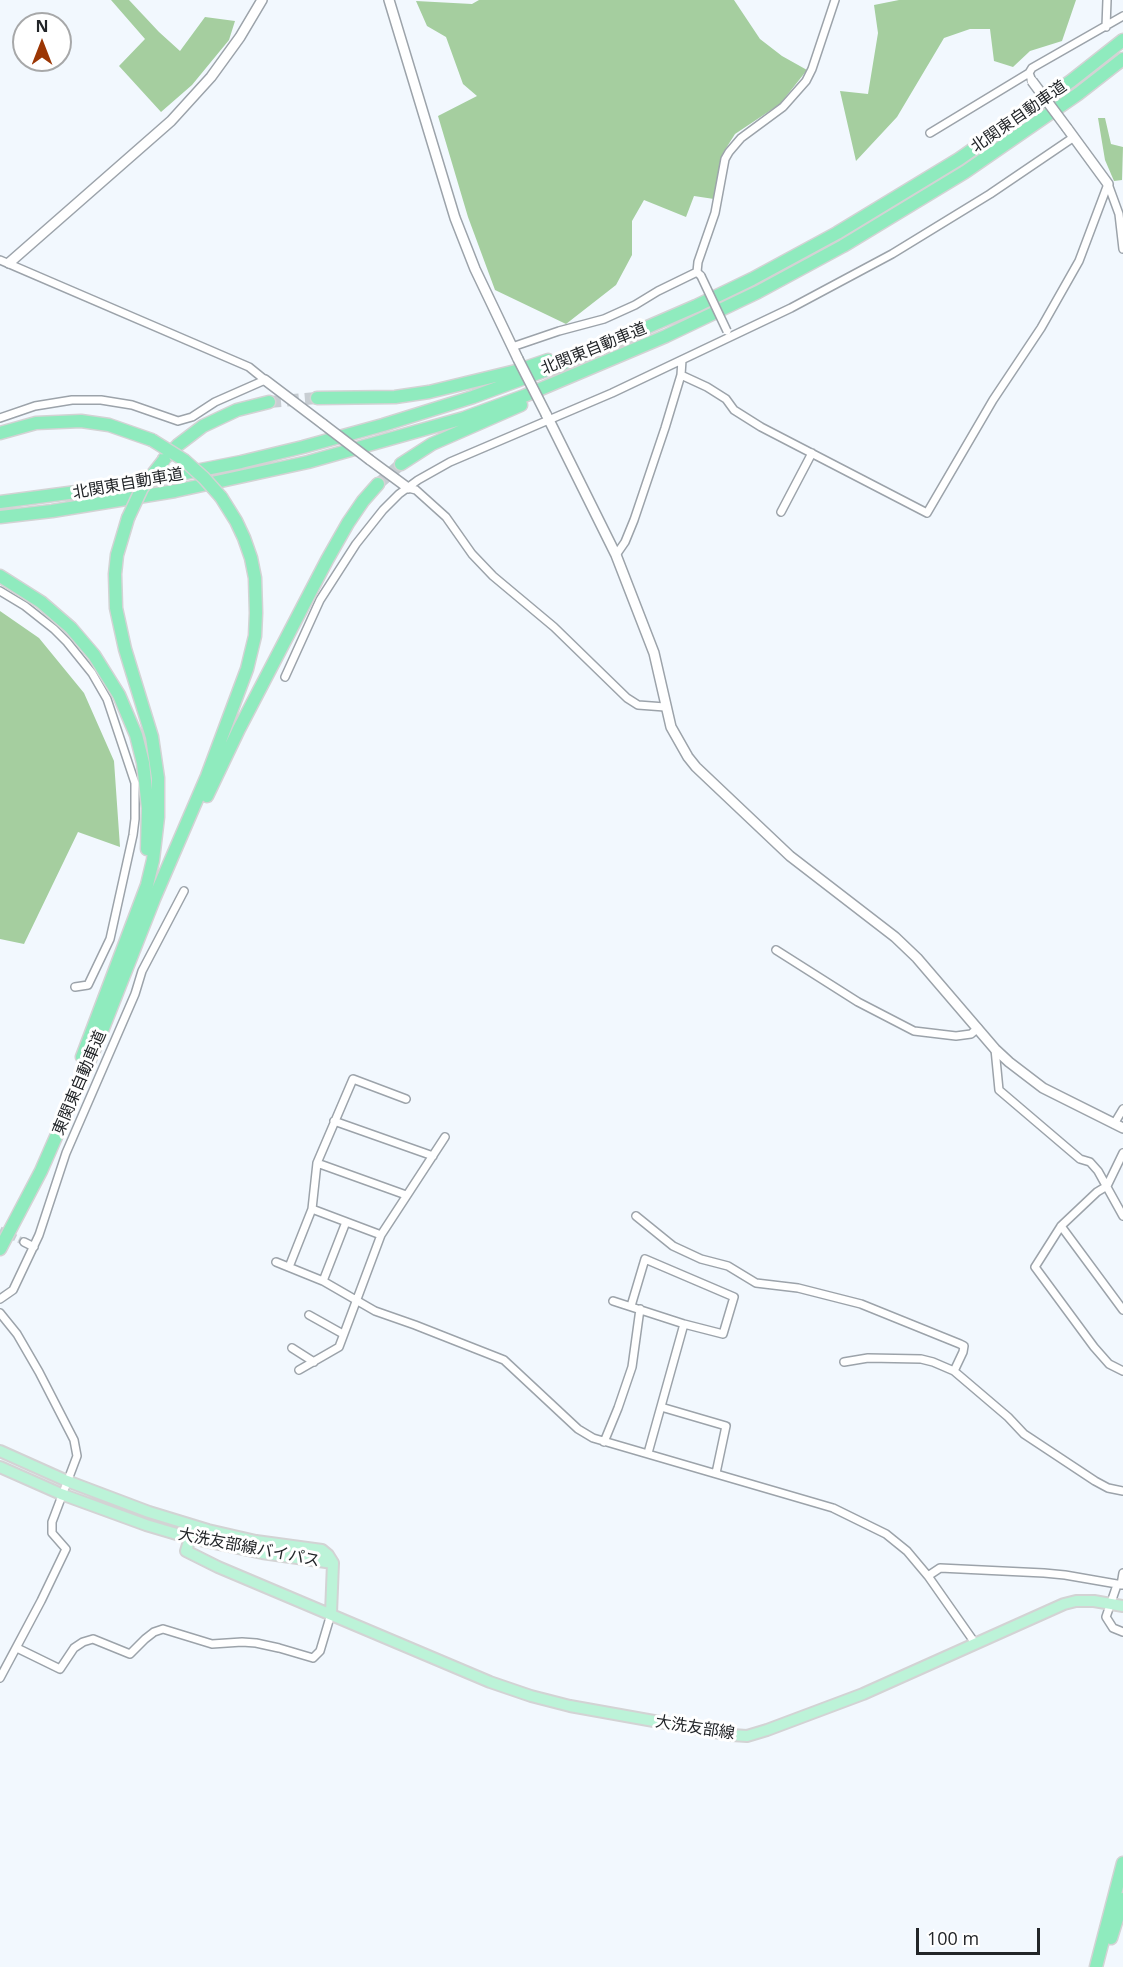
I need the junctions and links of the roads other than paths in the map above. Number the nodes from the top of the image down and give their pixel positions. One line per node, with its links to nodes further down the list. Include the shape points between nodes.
1 (262, 0): 14 (street, via 216,70 171,121)
2 (389, 0): 20 (street, via 455,218)
3 (835, 0): 16 (street, via 806,81 783,107 741,138 725,159 715,213 698,262)
4 (1107, 0): 6 (street)
5 (1123, 16): 6 (street)
6 (1106, 27): 9 (street, via 1032,68)
7 (1123, 40): 17 (highway, 北関東自動車道, via 1071,81 904,193 837,233)
8 (1123, 59): 19 (highway, 北関東自動車道, via 1019,136 901,212 758,292)
9 (1031, 77): 10 (street); 11 (street, bridge)
10 (930, 133)
11 (1074, 137): 12 (street); 18 (street, via 892,254 791,308)
12 (1108, 184): 13 (street, via 1119,214); 29 (street, via 1079,261 927,513)
13 (1123, 249)
14 (4, 262): 15 (street); 23 (street, via 249,368)
15 (0, 270)
16 (699, 274): 18 (street, bridge); 20 (street, via 604,319)
17 (696, 306): 24 (highway, via 477,382 395,397); 33 (highway, 北関東自動車道, via 474,397 383,425 207,470)
18 (728, 334): 21 (street)
19 (666, 336): 30 (highway, via 567,385 432,444); 35 (highway, 北関東自動車道, via 524,396 389,441 187,489)
20 (512, 347): 26 (street, bridge)
21 (682, 360): 22 (street); 26 (street)
22 (681, 375): 29 (street, via 726,399 734,410 760,427); 36 (street, via 634,520)
23 (265, 380): 27 (street, via 178,421 132,405 101,400 35,405); 32 (street, bridge)
24 (317, 398)
25 (269, 402): 43 (highway, bridge, via 237,410 203,426 178,445 142,488 117,555 116,608 152,737 158,799 152,867)
26 (548, 417): 32 (street, via 432,471); 36 (street)
27 (0, 418)
28 (0, 433): 43 (highway, bridge, via 36,423 81,421 109,425 152,440 184,460 221,497 251,558 256,595 247,669 154,899)
29 (812, 453): 34 (street)
30 (401, 464)
31 (378, 484): 43 (highway, via 348,523 292,626)
32 (408, 488): 39 (street, via 371,523 336,574); 40 (street, via 416,490 446,517 493,576 554,627 627,698 638,705)
33 (0, 502)
34 (781, 512)
35 (0, 516)
36 (616, 555): 40 (street, via 654,653)
37 (0, 576): 43 (highway, via 41,602 84,642 112,683 136,735 147,784 148,842)
38 (0, 591): 44 (street, via 47,623 92,673 107,699 135,783 133,836 110,939 88,985)
39 (285, 677)
40 (665, 707): 45 (street, via 675,737 696,767 796,861 895,937)
41 (184, 891): 64 (street, via 142,971 66,1153)
42 (776, 950): 45 (street, via 858,1002 914,1031 956,1036 971,1034)
43 (127, 953): 65 (highway, 東関東自動車道)
44 (75, 987)
45 (978, 1028): 46 (street)
46 (995, 1048): 50 (street, via 1043,1088); 55 (street, via 999,1090 1080,1159 1090,1162)
47 (406, 1099): 49 (street, via 352,1079)
48 (1123, 1109): 50 (street)
49 (334, 1121): 53 (street); 54 (street)
50 (1119, 1126)
51 (445, 1137): 53 (street)
52 (1123, 1153): 55 (street)
53 (433, 1156): 56 (street)
54 (317, 1163): 56 (street); 57 (street)
55 (1107, 1186): 59 (street); 61 (street)
56 (406, 1195): 62 (street)
57 (312, 1209): 60 (street); 67 (street)
58 (636, 1216): 83 (street, via 673,1246 728,1266 756,1283 798,1288 861,1304 960,1344 964,1346 963,1352)
59 (1123, 1216)
60 (346, 1222): 62 (street); 68 (street)
61 (1061, 1226): 74 (street); 84 (street, via 1035,1267 1094,1347 1109,1364)
62 (381, 1235): 70 (street)
63 (24, 1242): 64 (street)
64 (34, 1247): 69 (street, via 13,1290)
65 (0, 1250)
66 (276, 1262): 67 (street)
67 (289, 1267): 68 (street)
68 (323, 1281): 70 (street)
69 (0, 1299)
70 (356, 1299): 78 (street); 86 (street, via 375,1311 504,1360 578,1429)
71 (613, 1301): 72 (street)
72 (631, 1306): 73 (street); 77 (street, via 645,1259 734,1297 723,1334)
73 (640, 1309): 77 (street); 86 (street, via 632,1366)
74 (1123, 1310)
75 (0, 1313): 91 (street, via 17,1334 74,1440 77,1456)
76 (309, 1315): 78 (street)
77 (684, 1324): 85 (street)
78 (343, 1334): 80 (street, via 339,1347)
79 (292, 1348): 80 (street)
80 (314, 1362): 82 (street)
81 (844, 1362): 83 (street, via 868,1358 921,1359)
82 (299, 1370)
83 (954, 1371): 92 (street, via 1024,1434 1095,1481)
84 (1123, 1371)
85 (661, 1407): 88 (street); 90 (street, via 726,1426)
86 (603, 1442): 88 (street)
87 (0, 1451): 91 (main road, 大洗友部線バイパス)
88 (648, 1453): 90 (street)
89 (0, 1467): 93 (main road, 大洗友部線バイパス)
90 (716, 1473): 97 (street, via 833,1508 861,1521 896,1541)
91 (67, 1481): 93 (street); 95 (main road, 大洗友部線バイパス, via 208,1530 322,1550)
92 (1123, 1491)
93 (61, 1494): 94 (main road, 大洗友部線バイパス); 104 (street, via 51,1522 52,1533 66,1549)
94 (190, 1538): 95 (main road, 大洗友部線バイパス); 101 (main road, 大洗友部線, via 186,1551)
95 (333, 1563): 101 (main road)
96 (1123, 1573): 98 (street)
97 (928, 1576): 98 (street, via 940,1568 1065,1575); 103 (street)
98 (1120, 1585): 99 (street)
99 (1110, 1603): 100 (main road, 大洗友部線); 102 (street, via 1107,1621); 103 (main road, 大洗友部線, via 1064,1604)
100 (1123, 1606)
101 (331, 1613): 103 (main road, 大洗友部線, via 531,1696 732,1736 755,1734 803,1717); 104 (street, via 320,1651 313,1659 256,1643 212,1644 163,1629 154,1632 130,1654 93,1639 82,1642 60,1669)
102 (1123, 1632)
103 (975, 1643)
104 (16, 1648): 105 (street)
105 (0, 1678)
106 (1123, 1863): 108 (highway)
107 (1123, 1899): 109 (highway)
108 (1096, 1967)
109 (1102, 1967)

